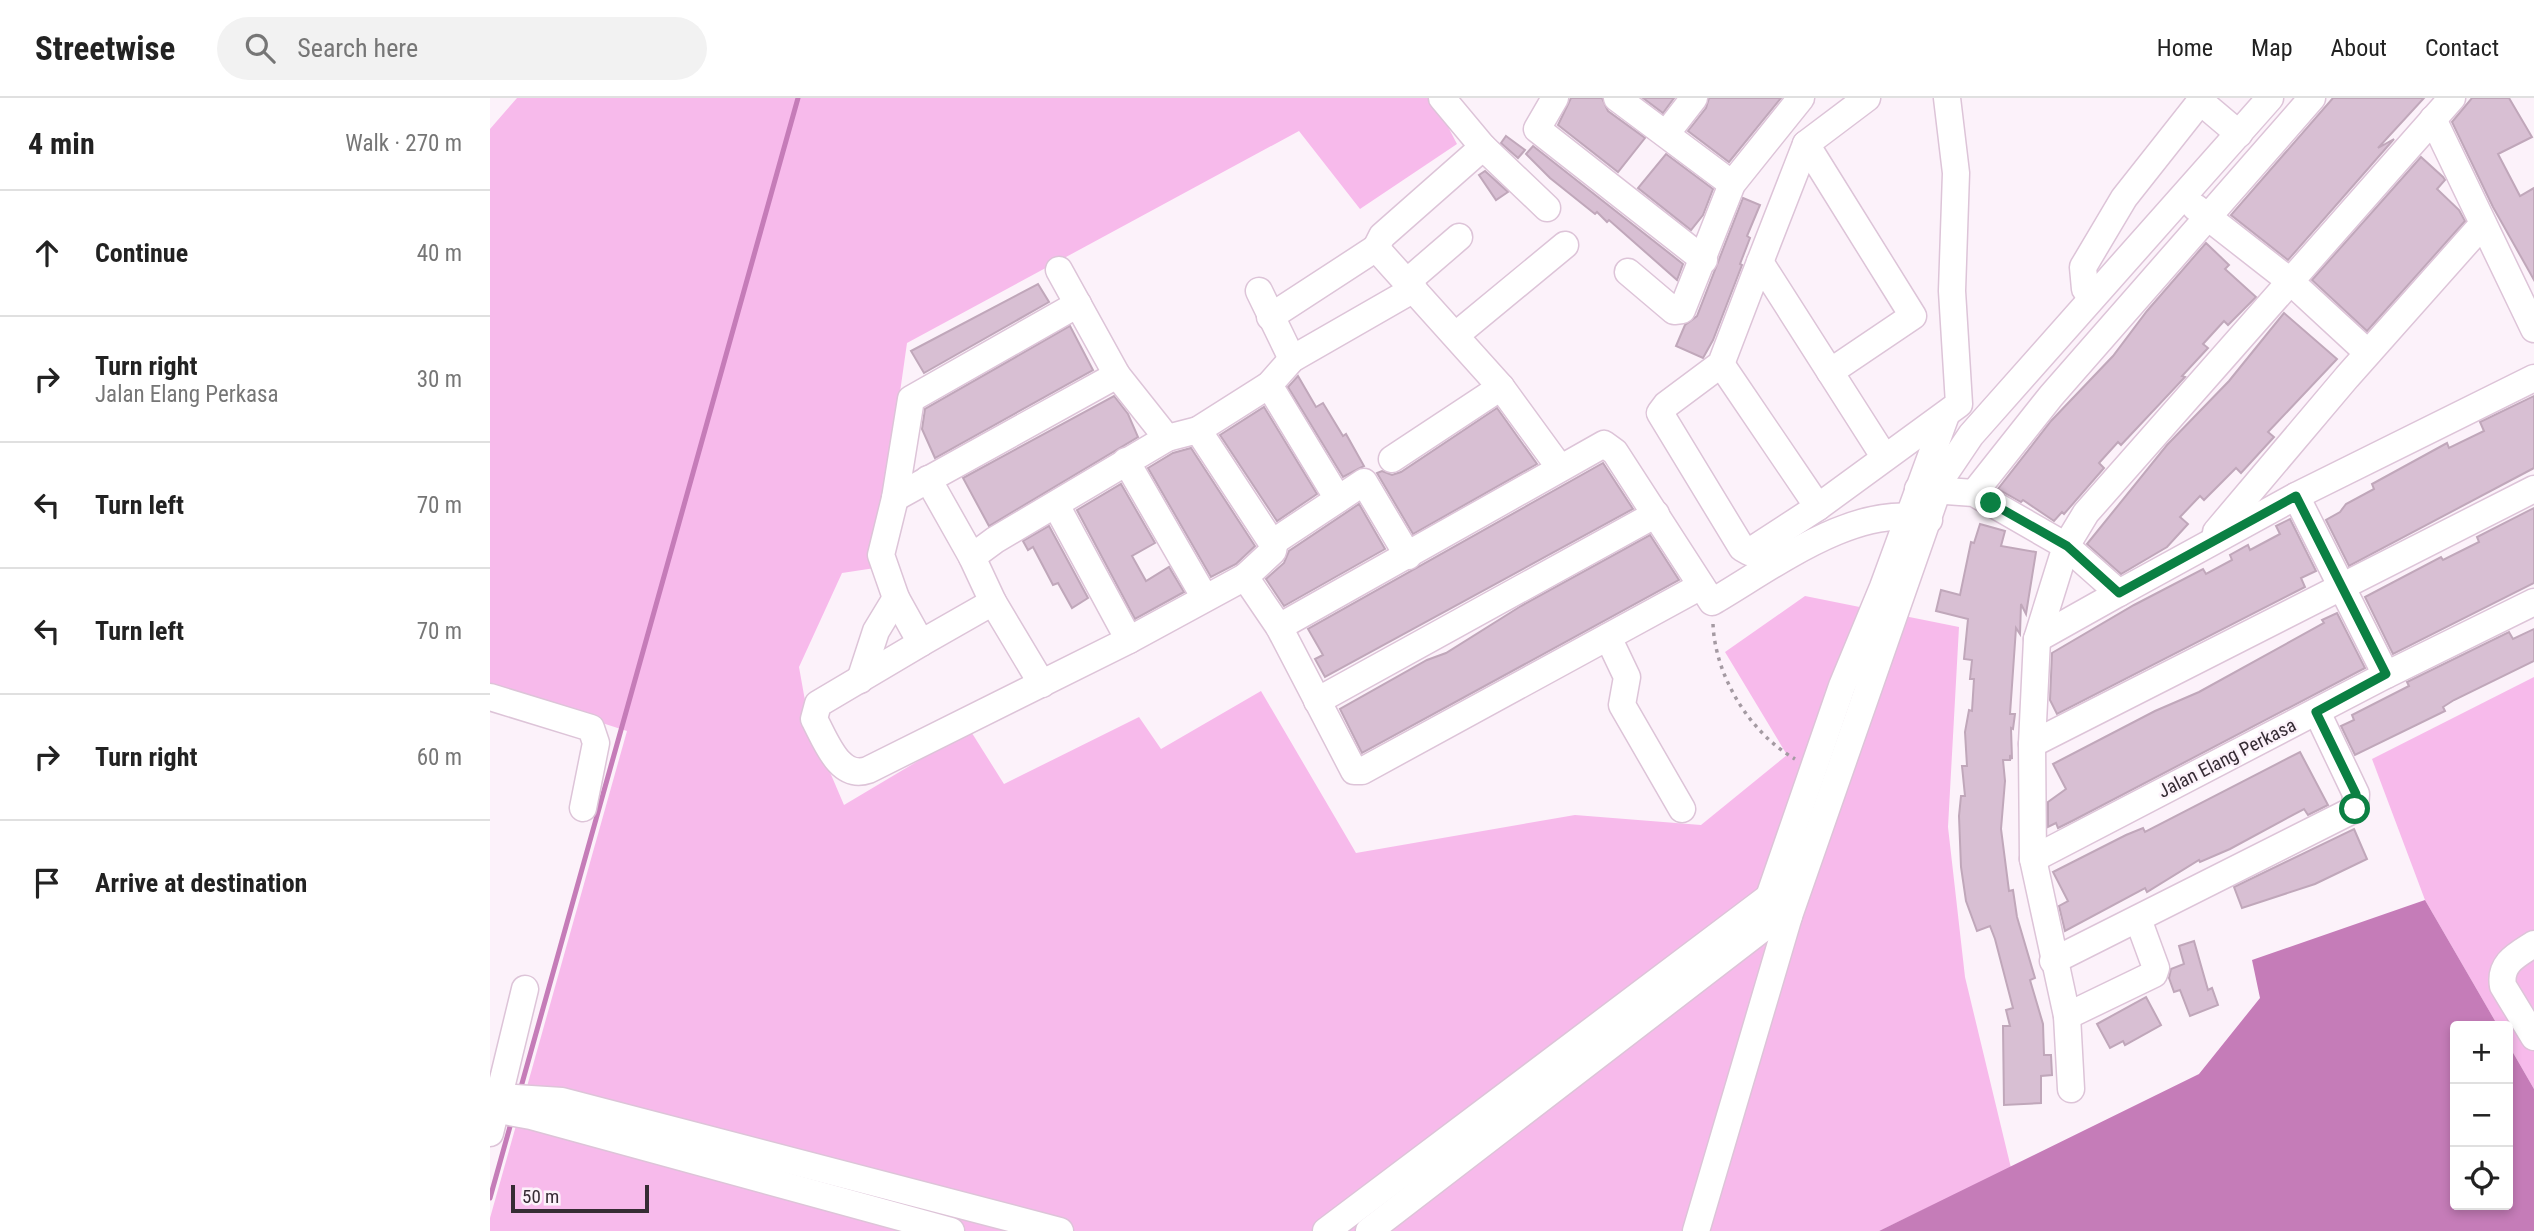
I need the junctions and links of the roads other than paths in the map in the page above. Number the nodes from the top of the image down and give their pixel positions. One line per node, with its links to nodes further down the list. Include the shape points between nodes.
1 (1442, 98): 16 (street)
2 (1555, 98): 25 (street, via 1537,130)
3 (1617, 98): 13 (street)
4 (1694, 98): 13 (street)
5 (1801, 98): 17 (street)
6 (1867, 98): 15 (street)
7 (1947, 98): 32 (street, via 1956,173)
8 (2270, 98): 14 (street)
9 (2312, 98): 20 (street)
10 (2452, 98): 12 (street)
11 (2202, 100): 14 (street); 33 (street, via 2124,198 2083,267 2085,289)
12 (2433, 119): 21 (street); 29 (street)
13 (1665, 134): 17 (street)
14 (2239, 134): 18 (street)
15 (1806, 144): 26 (street); 35 (street)
16 (1483, 147): 19 (street); 24 (street, via 1382,236)
17 (1731, 184): 25 (street)
18 (2183, 197): 20 (street); 33 (street)
19 (1547, 208)
20 (2207, 217): 29 (street); 48 (street)
21 (2483, 224): 37 (street); 39 (street)
22 (1459, 237): 30 (street)
23 (1565, 245): 38 (street)
24 (1376, 248): 30 (street); 36 (street)
25 (1704, 260): 28 (street, via 1685,306 1677,312)
26 (1760, 262): 41 (street); 42 (street)
27 (1059, 270): 34 (street)
28 (1628, 272)
29 (2291, 282): 39 (street); 70 (street, via 2086,513)
30 (1411, 285): 38 (street); 40 (street)
31 (1259, 291): 36 (street)
32 (1952, 291): 35 (street); 49 (street)
33 (2092, 297): 43 (street)
34 (1078, 304): 44 (street); 62 (street, via 914,394)
35 (1913, 316): 42 (street)
36 (1270, 317): 40 (street)
37 (2534, 329)
38 (1456, 335): 47 (street)
39 (2368, 353): 69 (street)
40 (1292, 359): 46 (street)
41 (1721, 364): 65 (street); 65 (street, via 1660,413 1742,548 1754,550)
42 (1830, 372): 53 (street)
43 (2026, 373): 48 (street); 50 (street)
44 (1116, 375): 52 (street); 57 (street)
45 (2534, 378): 61 (street)
46 (1269, 385): 51 (street); 63 (street)
47 (1501, 387): 54 (street); 56 (street)
48 (2051, 396): 60 (street)
49 (1952, 410): 50 (street); 53 (street); 58 (street)
50 (1993, 410): 58 (street)
51 (1198, 430): 52 (street); 68 (street)
52 (1167, 438): 55 (street)
53 (1885, 457): 65 (street)
54 (1392, 459)
55 (1126, 461): 64 (street); 78 (street)
56 (1560, 468): 66 (street, via 1608,444); 71 (street)
57 (928, 480): 62 (street); 72 (street)
58 (1928, 489): 60 (street); 67 (street)
59 (2534, 489): 74 (street)
60 (1974, 493): 70 (street)
61 (2296, 496): 69 (street); 74 (street)
62 (895, 498): 77 (street, via 881,555)
63 (1338, 499): 68 (street); 71 (street, via 1364,482)
64 (1056, 505): 72 (street); 84 (street)
65 (1818, 507)
66 (1656, 514): 76 (street); 90 (street)
67 (1919, 517): 76 (street, via 1875,520 1835,532); 96 (street, via 1812,769); 96 (street, via 1801,879)
68 (1272, 543): 73 (street, via 1273,551)
69 (2206, 544): 75 (street)
70 (2067, 546): 75 (street); 83 (street)
71 (1408, 556): 81 (street)
72 (972, 557): 79 (street)
73 (1245, 577): 78 (street); 81 (street)
74 (2342, 589): 86 (street); 92 (street)
75 (2119, 593): 83 (street)
76 (1707, 594): 82 (street)
77 (897, 598): 85 (street); 87 (street, via 876,631)
78 (1205, 598): 84 (street)
79 (993, 602): 85 (street); 88 (street)
80 (2534, 602): 86 (street, Jalan Elang Perkasa)
81 (1279, 627): 90 (street)
82 (1608, 637): 90 (street, via 1362,771 1354,771 1347,762); 94 (street, via 1627,677 1622,705)
83 (2037, 639): 92 (street)
84 (1129, 640): 88 (street)
85 (921, 643): 87 (street)
86 (2386, 674): 91 (street, Jalan Elang Perkasa)
87 (860, 680): 88 (street, via 818,704 814,719 834,756 857,774)
88 (1042, 684)
89 (490, 696): 93 (street, via 592,728 596,743)
90 (1317, 701)
91 (2316, 712): 95 (street, Jalan Elang Perkasa); 97 (street, via 2356,794 2355,809)
92 (2032, 744): 95 (street)
93 (583, 808)
94 (1682, 809)
95 (2033, 859): 99 (street)
96 (1776, 912): 103 (street); 110 (street, via 1777,951)
97 (2138, 919): 99 (street); 101 (street, via 2156,968 2154,974)
98 (2534, 944): 102 (street, via 2512,958 2501,976)
99 (2053, 961): 101 (street)
100 (525, 989): 105 (street)
101 (2067, 1016): 104 (street)
102 (2534, 1037)
103 (1549, 1079): 108 (street); 109 (street)
104 (2071, 1089)
105 (495, 1099): 106 (street, via 531,1116); 107 (street, via 562,1101)
106 (951, 1231)
107 (1060, 1231)
108 (1326, 1231)
109 (1369, 1231)
110 (1696, 1231)

